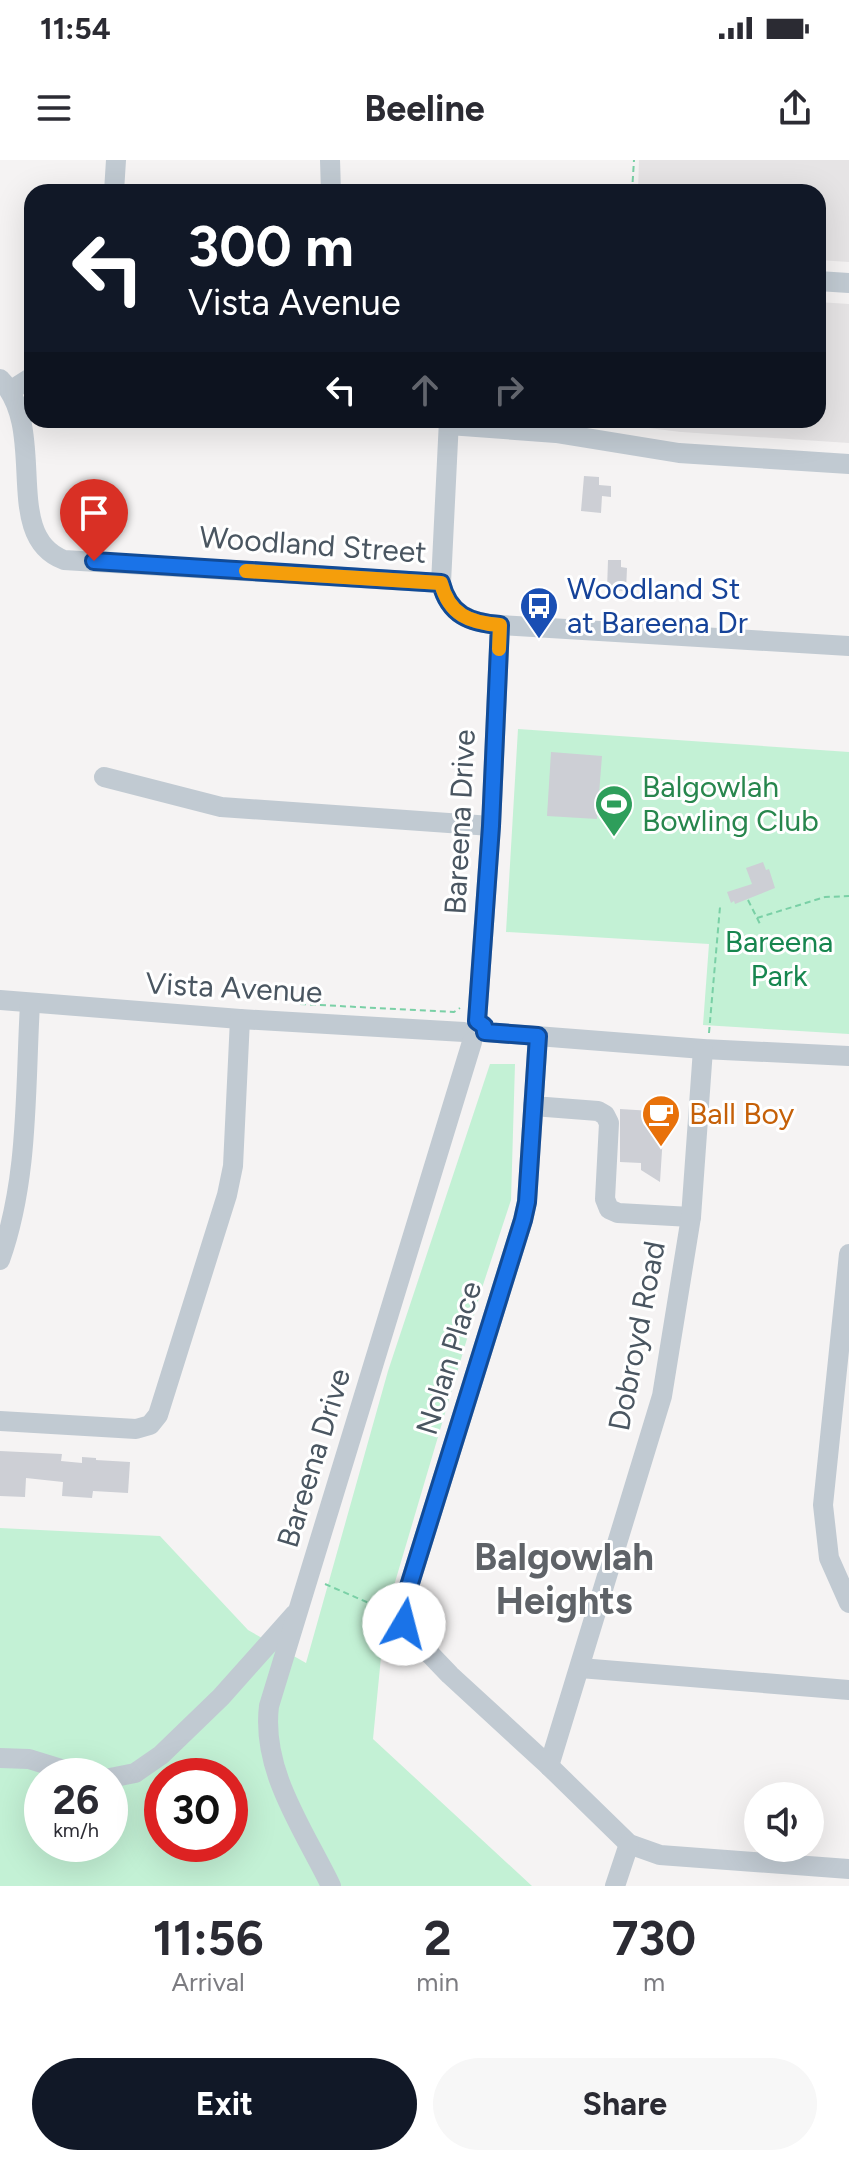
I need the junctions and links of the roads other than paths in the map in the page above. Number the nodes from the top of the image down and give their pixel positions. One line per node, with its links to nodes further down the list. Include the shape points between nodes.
1 (116, 160): 3 (street)
2 (332, 163): 4 (street)
3 (114, 184)
4 (331, 184)
5 (826, 282): 6 (street)
6 (849, 283)
7 (5, 385): 11 (street, Woodland Street, via 19,416 12,491 20,523 42,551 64,560)
8 (449, 428): 11 (street)
9 (507, 428): 10 (street, via 679,453)
10 (849, 464)
11 (441, 583): 12 (street, Woodland Street, via 448,602 464,618)
12 (500, 625): 13 (street, Woodland Street); 15 (street, Bareena Drive)
13 (849, 646)
14 (104, 777): 15 (street, via 221,807)
15 (491, 826): 19 (street, Bareena Drive)
16 (0, 1000): 17 (street, Vista Avenue)
17 (30, 1004): 18 (street, Vista Avenue); 26 (street, via 19,1192)
18 (240, 1019): 19 (street, Vista Avenue); 27 (street, via 227,1195 158,1415 150,1425 136,1429)
19 (475, 1032): 20 (street, Vista Avenue); 29 (street, Bareena Drive)
20 (538, 1036): 21 (street, Vista Avenue); 23 (street, Nolan Place)
21 (703, 1049): 22 (street, Vista Avenue); 24 (street, Dobroyd Road)
22 (849, 1056)
23 (533, 1106): 24 (street, via 605,1115 609,1209); 36 (street, Nolan Place, via 523,1220 403,1618 408,1633)
24 (691, 1217): 32 (street, Dobroyd Road, via 662,1396)
25 (849, 1254): 28 (street, via 823,1505 829,1558)
26 (0, 1260)
27 (0, 1421)
28 (849, 1603)
29 (297, 1611): 30 (street); 31 (street, Bareena Drive)
30 (259, 1657): 31 (street, via 274,1652); 37 (street, via 155,1760)
31 (281, 1666): 40 (street, Bareena Drive, via 267,1722 270,1755)
32 (580, 1668): 33 (street); 36 (street, Dobroyd Road)
33 (849, 1690)
34 (0, 1758): 35 (street)
35 (24, 1759)
36 (549, 1766): 38 (street)
37 (128, 1774)
38 (629, 1844): 39 (street, via 660,1855); 41 (street)
39 (849, 1869)
40 (331, 1886)
41 (615, 1886)

